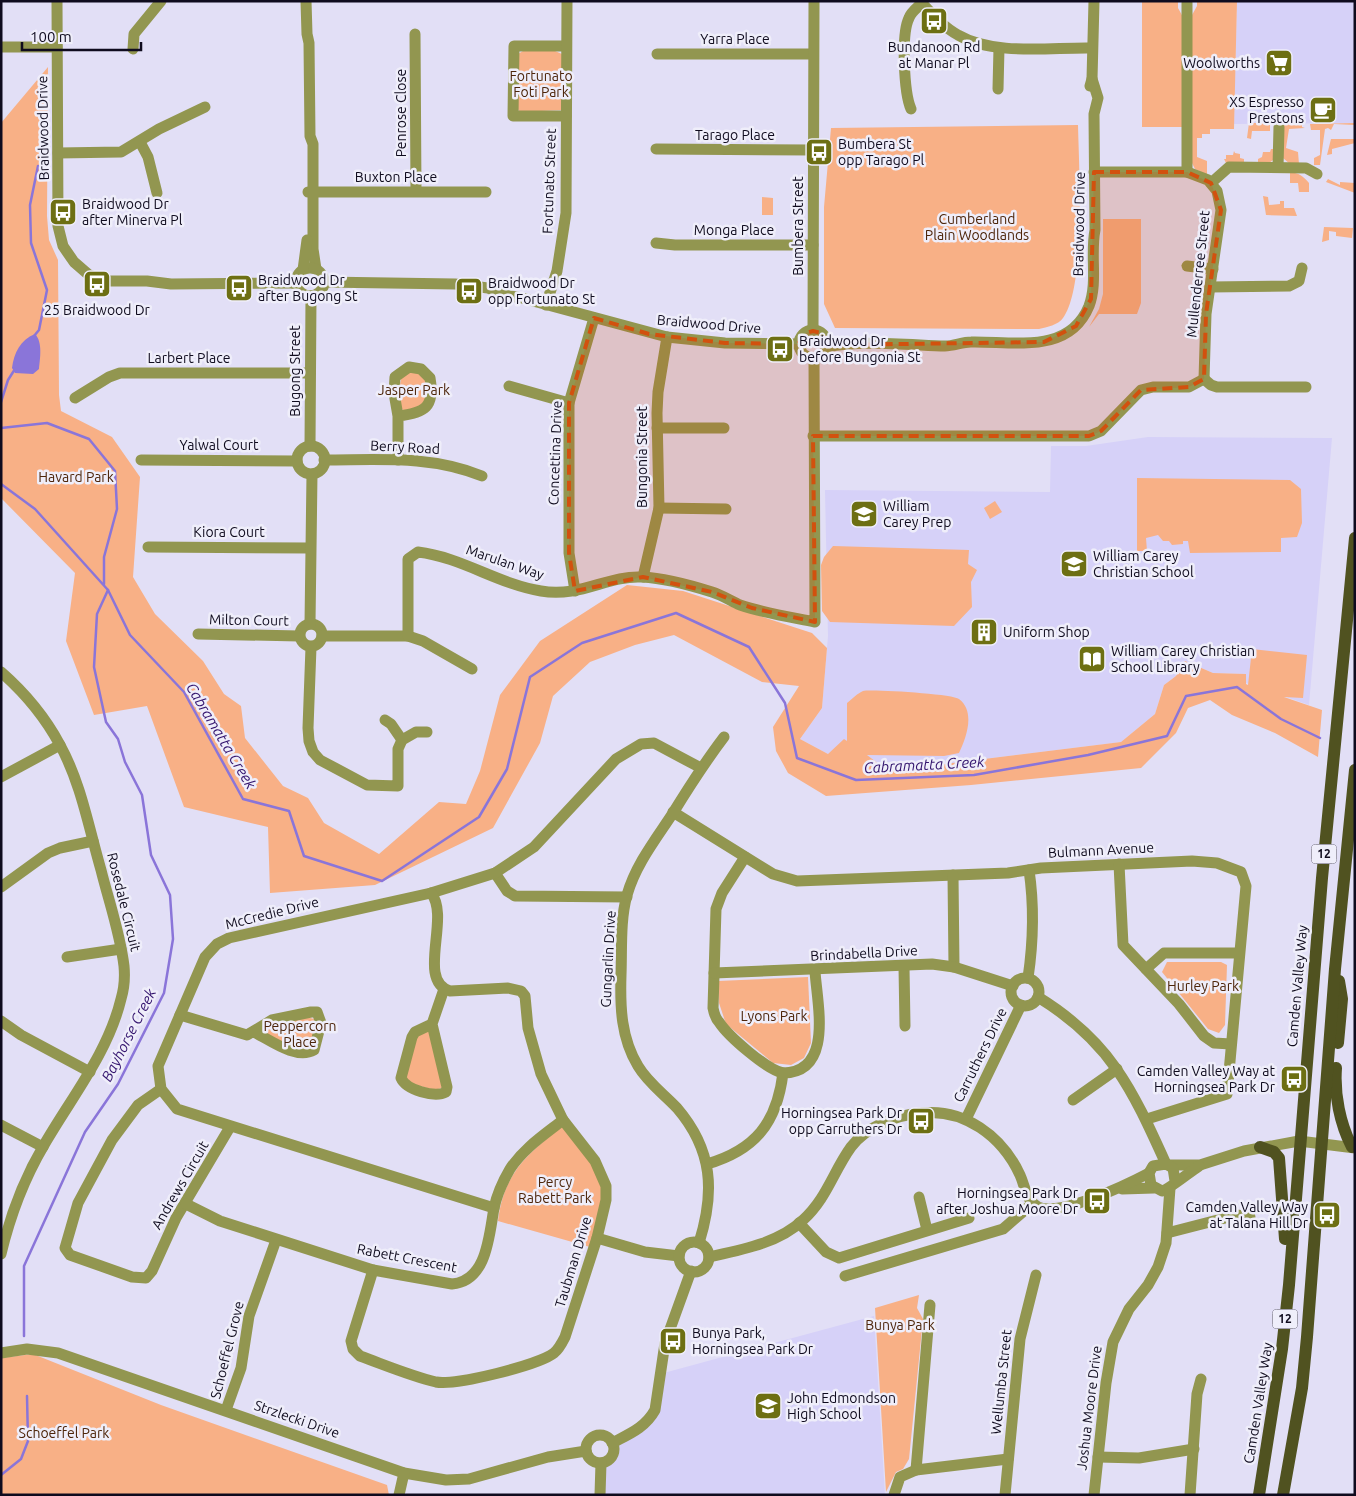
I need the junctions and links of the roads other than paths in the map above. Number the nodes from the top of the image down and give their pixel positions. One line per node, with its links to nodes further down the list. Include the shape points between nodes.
1 (57, 1): 14 (street, Braidwood Drive)
2 (161, 1): 17 (street, via 134,34)
3 (306, 1): 11 (street)
4 (314, 1): 11 (street, via 313,35)
5 (567, 1): 12 (street, Fortunato Street)
6 (814, 1): 19 (street, Bumbera Street)
7 (1094, 1): 16 (street, Braidwood Drive)
8 (921, 2): 15 (street, via 958,36); 22 (street, via 909,17 905,33 905,88)
9 (1187, 3): 31 (street)
10 (415, 34): 34 (street, Penrose Close)
11 (309, 43): 35 (street, via 310,136 313,144)
12 (566, 46): 23 (street, Fortunato Street); 23 (street, Fortunato Street, via 514,46 513,116)
13 (1, 47): 14 (street)
14 (57, 47): 28 (street, Braidwood Drive)
15 (999, 48): 16 (street); 20 (street)
16 (1092, 48): 30 (street, Braidwood Drive, via 1092,79 1098,98 1095,104)
17 (132, 49)
18 (657, 54): 19 (street, Yarra Place)
19 (813, 54): 27 (street, Bumbera Street)
20 (998, 89)
21 (205, 107): 25 (street, via 166,125)
22 (911, 109)
23 (566, 116): 49 (street, Fortunato Street, via 564,229 557,271)
24 (1279, 127): 29 (street)
25 (140, 142): 28 (street, via 121,152); 37 (street, via 148,157)
26 (656, 149): 27 (street, Tarago Place)
27 (813, 150): 39 (street, Bumbera Street)
28 (58, 152): 46 (street, Braidwood Drive, via 59,233 70,258 90,275 107,281 166,284)
29 (1278, 167): 32 (street, via 1306,168); 33 (street, via 1229,167)
30 (1094, 172): 31 (street); 54 (street, Braidwood Drive, via 1091,299 1084,316 1066,334 1039,343 970,342 948,346 845,344)
31 (1187, 172): 33 (street)
32 (1317, 174)
33 (1211, 183): 43 (street, Mullenderree Street, via 1219,197 1221,210)
34 (416, 191): 35 (street, Buxton Place); 36 (street, Buxton Place)
35 (310, 192): 42 (street); 44 (street)
36 (486, 192)
37 (158, 193)
38 (656, 242): 39 (street, Monga Place, via 682,245)
39 (813, 245): 51 (street, Bumbera Street)
40 (1187, 266): 43 (street)
41 (1302, 268): 47 (street, via 1299,281 1289,286)
42 (316, 269): 44 (street); 45 (street)
43 (1213, 269): 47 (street, Mullenderree Street)
44 (303, 270): 46 (street)
45 (324, 282): 48 (street, via 322,290); 49 (street, Braidwood Drive, via 455,284 488,288)
46 (296, 283): 48 (street, via 300,291)
47 (1210, 287): 57 (street, Mullenderree Street)
48 (311, 296): 56 (street, Bugong Street)
49 (546, 305): 50 (street, Braidwood Drive)
50 (594, 318): 52 (street, Braidwood Drive); 61 (street, Concettina Drive)
51 (813, 330): 53 (street, via 802,336); 54 (street, via 824,336)
52 (667, 338): 53 (street, Braidwood Drive); 63 (street, Bungonia Street, via 658,392)
53 (800, 344): 55 (street, via 805,355)
54 (827, 347): 55 (street, via 822,355)
55 (814, 358): 65 (street)
56 (310, 373): 60 (street, Larbert Place, via 120,374 109,377); 66 (street, Bugong Street)
57 (1204, 379): 59 (street, via 1217,387); 65 (street, via 1189,387 1145,389 1101,430 1089,436)
58 (509, 386): 61 (street)
59 (1306, 387)
60 (76, 398)
61 (569, 403): 80 (street, Concettina Drive, via 569,553)
62 (398, 416): 62 (street, via 395,377 409,367 421,368 430,378 430,402 424,410); 69 (street)
63 (657, 428): 64 (street); 73 (street, Bungonia Street)
64 (724, 428)
65 (813, 436): 79 (street, Marulan Way, via 815,622 752,608 712,592)
66 (310, 446): 68 (street, via 317,447); 70 (street, via 301,450)
67 (141, 460): 70 (street, Yalwal Court)
68 (324, 460): 69 (street, Berry Road); 71 (street, via 322,469)
69 (398, 460): 72 (street, Berry Road, via 446,464)
70 (297, 461): 71 (street, via 302,471)
71 (312, 474): 77 (street)
72 (482, 476)
73 (659, 508): 74 (street); 79 (street, Bungonia Street)
74 (726, 509)
75 (1355, 538): 78 (main road, Camden Valley Way / 12)
76 (148, 547): 77 (street, Kiora Court)
77 (309, 548): 81 (street)
78 (1353, 568): 138 (main road, Camden Valley Way / 12)
79 (643, 576): 80 (street, Marulan Way)
80 (575, 591): 85 (street, Marulan Way, via 541,592 448,558 414,553 408,559)
81 (310, 624): 83 (street, via 302,628); 84 (street, via 320,629)
82 (198, 634): 83 (street, Milton Court)
83 (299, 636): 86 (street, via 303,644)
84 (322, 636): 85 (street); 86 (street, via 320,643)
85 (408, 636): 87 (street)
86 (311, 647): 92 (street, via 309,741 320,760 367,786 398,786 398,750)
87 (472, 669)
88 (1, 672): 93 (street, Rosedale Circuit, via 32,703)
89 (385, 720): 92 (street)
90 (427, 732): 92 (street, via 416,732)
91 (724, 737): 94 (street, Gungarlin Drive)
92 (402, 740)
93 (60, 745): 96 (street); 98 (street, Rosedale Circuit, via 74,774)
94 (701, 768): 97 (street, Gungarlin Drive); 102 (street, McCredie Drive, via 654,743 641,744 616,759 534,847)
95 (1355, 770): 113 (main road, 12)
96 (1, 777)
97 (673, 812): 99 (street, Bulmann Avenue); 106 (street, Gungarlin Drive, via 636,870)
98 (93, 841): 104 (street, via 48,853); 107 (street, Rosedale Circuit)
99 (745, 857): 103 (street, Bulmann Avenue, via 773,874 797,881); 115 (street, via 722,893 716,909)
100 (1119, 864): 101 (street, Bulmann Avenue); 108 (street, Bulmann Avenue, via 1204,861 1241,872 1246,886); 112 (street, via 1123,945)
101 (1029, 870): 103 (street, Bulmann Avenue); 116 (street)
102 (495, 872): 105 (street, McCredie Drive); 106 (street, via 507,891 515,896)
103 (953, 875): 111 (street)
104 (1, 887)
105 (431, 893): 118 (street, via 438,923 435,977); 121 (street, McCredie Drive, via 224,940 205,957)
106 (627, 897): 143 (street, Gungarlin Drive, via 620,991 624,1032 638,1066 686,1119)
107 (121, 949): 109 (street); 128 (street, Rosedale Circuit, via 124,967 121,1000)
108 (1239, 952): 112 (street, via 1164,953); 126 (street, Bulmann Avenue)
109 (66, 957)
110 (904, 967): 111 (street, Brindabella Drive, via 932,964); 114 (street, Brindabella Drive); 124 (street)
111 (954, 967): 117 (street, Brindabella Drive)
112 (1146, 969): 126 (street, via 1204,1036 1214,1043)
113 (1335, 969): 139 (main road, 12); 142 (main road, via 1342,999 1335,1083 1344,1128)
114 (815, 971): 115 (street, Brindabella Drive); 129 (street, via 816,1053 804,1067)
115 (714, 973): 129 (street, via 712,998 718,1022 769,1068)
116 (1028, 978): 117 (street, via 1018,980); 119 (street, via 1037,984)
117 (1013, 986): 120 (street, via 1013,999)
118 (444, 989): 123 (street); 134 (street, Taubman Drive, via 508,988 521,991 525,996 528,1028 541,1074)
119 (1038, 998): 120 (street, via 1032,1004); 127 (street, via 1085,1031)
120 (1021, 1005): 132 (street, Carruthers Drive)
121 (180, 1015): 125 (street, via 240,1034); 130 (street, McCredie Drive, via 158,1066)
122 (1, 1021): 128 (street)
123 (432, 1024): 123 (street, via 447,1080 446,1092 437,1094 407,1086 401,1078 412,1037 415,1032)
124 (905, 1026)
125 (254, 1032): 125 (street, via 272,1020 311,1012 316,1012 322,1023 314,1050 306,1053 277,1045)
126 (1231, 1044): 133 (street, Bulmann Avenue, via 1227,1094)
127 (1117, 1069): 131 (street); 133 (street)
128 (90, 1072): 140 (street, Rosedale Circuit)
129 (782, 1073): 143 (street, via 776,1108 766,1127 753,1142 738,1152)
130 (161, 1089): 136 (street, via 177,1109); 152 (street, Andrews Circuit, via 138,1105 102,1157 78,1203 65,1248 79,1258 132,1277 146,1278)
131 (1074, 1100)
132 (966, 1118): 151 (street, via 995,1139 1008,1154); 157 (street, via 919,1113 873,1128 851,1146 826,1194)
133 (1147, 1119): 137 (street)
134 (564, 1120): 153 (street, Rabett Crescent, via 527,1147 500,1187); 160 (street, Taubman Drive, via 594,1161 606,1186)
135 (1, 1125): 140 (street)
136 (230, 1127): 152 (street, Andrews Circuit); 153 (street)
137 (1153, 1136): 144 (street); 146 (street)
138 (1299, 1141): 139 (street); 141 (street); 171 (main road, Camden Valley Way / 12)
139 (1322, 1143): 142 (street); 190 (main road, 12, via 1302,1388)
140 (43, 1146): 163 (street, Rosedale Circuit, via 18,1198)
141 (1260, 1147): 145 (street); 171 (main road, via 1280,1158 1285,1230)
142 (1353, 1147)
143 (707, 1164): 162 (street, Gungarlin Drive, via 709,1199)
144 (1168, 1165): 145 (street); 146 (street); 147 (street, via 1175,1172)
145 (1200, 1165): 147 (street)
146 (1151, 1169): 148 (street); 149 (street, via 1149,1182)
147 (1173, 1184): 149 (street); 156 (street, Joshua Moore Drive)
148 (1120, 1189): 149 (street); 151 (street, via 1056,1208 1042,1208)
149 (1156, 1189): 156 (street, Joshua Moore Drive)
150 (919, 1197): 158 (street)
151 (1033, 1203): 169 (street, via 1003,1229)
152 (186, 1204): 161 (street, Rabett Crescent, via 205,1215)
153 (494, 1208): 166 (street, Rabett Crescent, via 484,1255 477,1271 468,1280 452,1284)
154 (1250, 1217): 159 (street, via 1237,1215)
155 (969, 1218): 158 (street)
156 (1167, 1220): 159 (street, Joshua Moore Drive)
157 (799, 1224): 158 (street, via 826,1252 839,1258); 165 (street, via 749,1248)
158 (927, 1230)
159 (1167, 1233): 178 (street, Joshua Moore Drive, via 1154,1276 1129,1308 1113,1342)
160 (597, 1238): 164 (street, via 645,1252); 166 (street, Taubman Drive, via 565,1337 554,1353 459,1383 438,1382 360,1356 353,1350 351,1341)
161 (276, 1240): 166 (street, Rabett Crescent); 174 (street, Schoeffel Grove, via 249,1316 241,1368)
162 (699, 1242): 164 (street, via 686,1245); 165 (street)
163 (1, 1254)
164 (679, 1256): 167 (street, via 682,1266)
165 (709, 1256): 167 (street, via 705,1267)
166 (372, 1270)
167 (691, 1271): 175 (street, via 665,1343 655,1410 639,1429)
168 (1036, 1274): 179 (street, Wellumba Street, via 1020,1339)
169 (845, 1276)
170 (930, 1305): 181 (street)
171 (1284, 1331): 189 (main road, Camden Valley Way / 12)
172 (1, 1353): 174 (street, Strzlecki Drive, via 27,1349 58,1353)
173 (1201, 1379): 176 (street)
174 (226, 1410): 182 (street, Strzlecki Drive)
175 (612, 1442): 177 (street, via 604,1436 594,1436 588,1441); 180 (street, via 612,1455)
176 (1194, 1449): 178 (street, via 1139,1458); 188 (street)
177 (586, 1451): 180 (street, via 591,1460); 182 (street, Strzlecki Drive, via 548,1457 468,1479 446,1480)
178 (1098, 1457): 187 (street, Joshua Moore Drive)
179 (1008, 1459): 181 (street); 186 (street, Wellumba Street)
180 (600, 1463): 184 (street)
181 (916, 1470): 185 (street, via 900,1477)
182 (404, 1473): 183 (street)
183 (399, 1495)
184 (600, 1495)
185 (894, 1495)
186 (1005, 1495)
187 (1094, 1495)
188 (1190, 1495)
189 (1259, 1495)
190 (1283, 1495)

